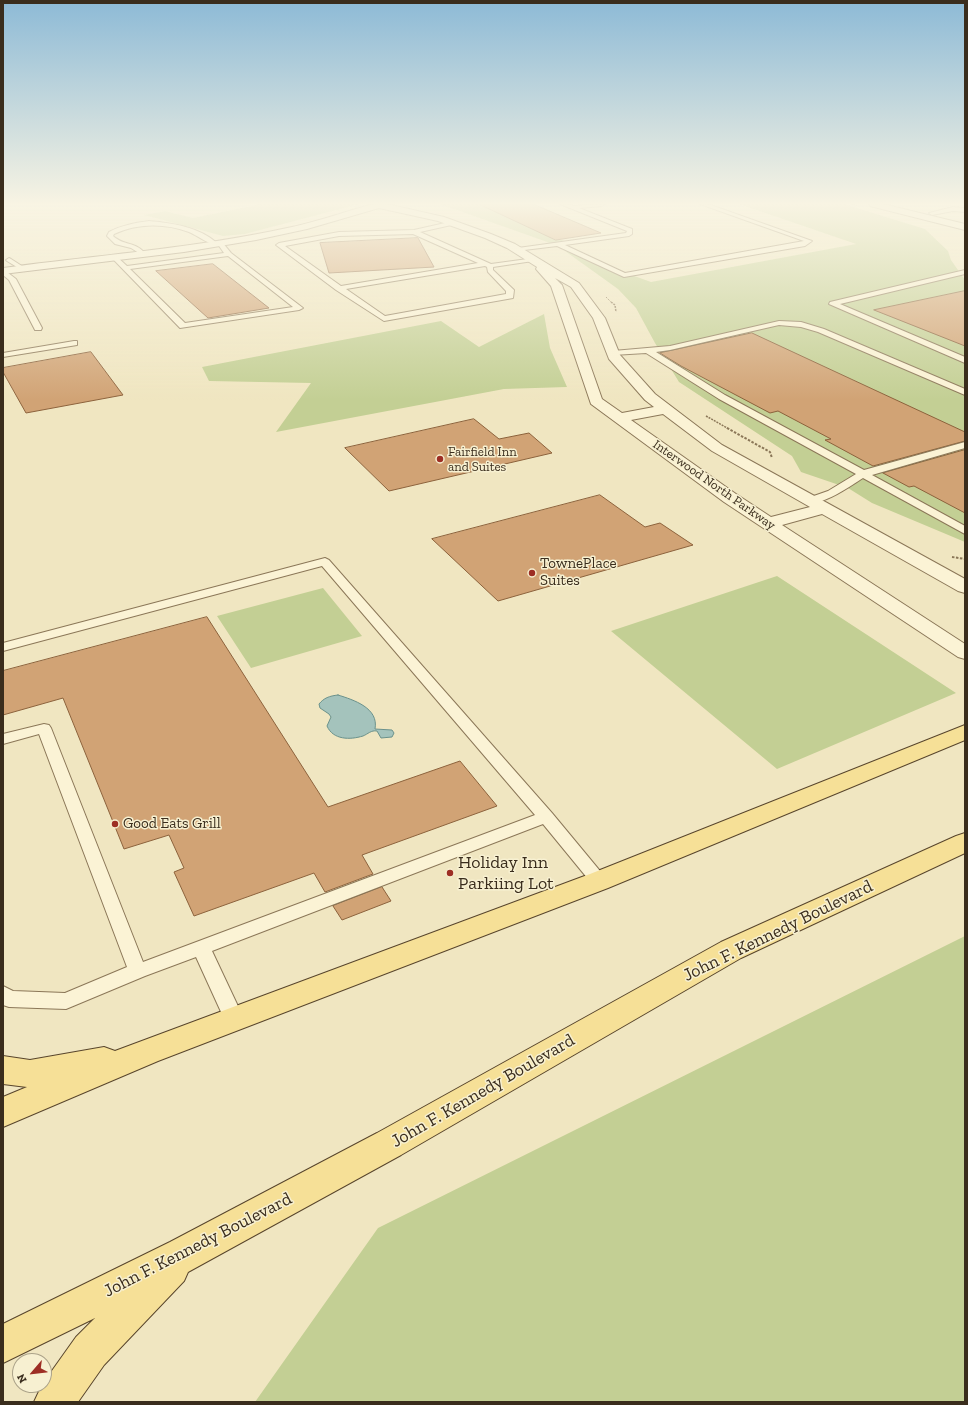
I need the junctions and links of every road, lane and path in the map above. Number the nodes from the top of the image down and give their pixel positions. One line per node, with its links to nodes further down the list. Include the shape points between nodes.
1 (128, 270): 2 (lane, via 183,326 299,308)
2 (249, 270)
3 (313, 270): 12 (lane)
4 (458, 270): 12 (lane)
5 (489, 270): 12 (lane, via 510,290 510,296 384,319)
6 (542, 270): 21 (street, Interwood North Parkway, via 556,285 596,401)
7 (550, 270): 16 (street, Interwood North Parkway, via 575,285 600,318)
8 (612, 270): 9 (lane, via 624,275)
9 (656, 270)
10 (3, 271): 13 (lane, via 12,279)
11 (965, 272): 18 (lane, via 833,304)
12 (339, 288)
13 (38, 328)
14 (74, 343): 17 (lane)
15 (649, 351): 16 (lane); 19 (lane, via 794,322 824,331); 23 (lane, via 722,396)
16 (613, 354): 20 (street, Interwood North Parkway, via 650,397)
17 (3, 355)
18 (965, 360)
19 (965, 392)
20 (665, 409): 21 (street); 24 (street, Interwood North Parkway, via 717,448)
21 (618, 418): 25 (street, Interwood North Parkway)
22 (965, 445): 23 (lane)
23 (863, 474): 24 (lane); 26 (lane)
24 (819, 504): 25 (street); 27 (street, Interwood North Parkway)
25 (769, 523): 29 (street, Interwood North Parkway)
26 (965, 531)
27 (965, 587)
28 (3, 647): 32 (lane, via 325,562)
29 (965, 654)
30 (965, 732): 34 (main road)
31 (3, 739): 36 (lane, via 44,728)
32 (546, 817): 34 (lane); 35 (lane)
33 (965, 842): 42 (main road, John F. Kennedy Boulevard, via 732,950 389,1144)
34 (599, 882): 38 (main road)
35 (201, 948): 36 (lane); 38 (lane)
36 (138, 971): 37 (lane, via 66,1001 9,999)
37 (3, 994)
38 (234, 1019): 39 (main road)
39 (147, 1052): 40 (main road, via 30,1074); 41 (main road)
40 (3, 1070)
41 (3, 1112)
42 (183, 1255): 43 (main road, John F. Kennedy Boulevard); 44 (main road, via 90,1351)
43 (3, 1344)
44 (54, 1402)

